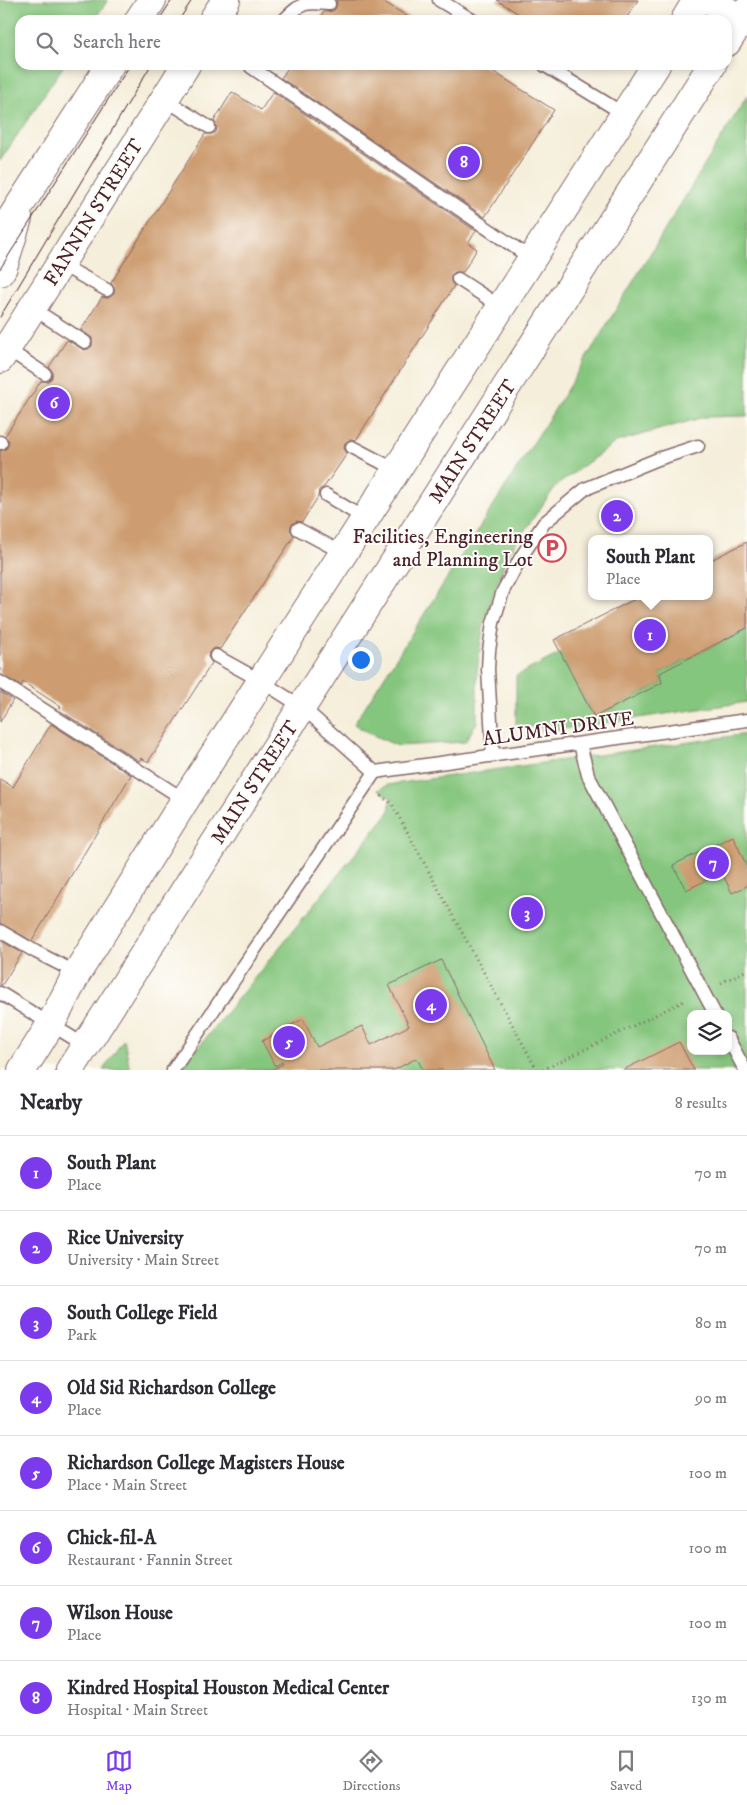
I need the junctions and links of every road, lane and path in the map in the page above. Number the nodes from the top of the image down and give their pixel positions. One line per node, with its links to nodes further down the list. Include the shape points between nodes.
1 (152, 0): 7 (main road)
2 (226, 0): 8 (main road)
3 (440, 0): 10 (lane)
4 (697, 0): 11 (main road)
5 (710, 0): 12 (main road)
6 (329, 4): 9 (lane, via 298,6)
7 (142, 15)
8 (216, 15)
9 (289, 15)
10 (464, 15)
11 (687, 15)
12 (728, 15)
13 (107, 70): 22 (main road)
14 (183, 70): 19 (main road, FANNIN STREET)
15 (256, 70): 24 (lane)
16 (552, 70): 20 (lane)
17 (653, 70): 20 (main road)
18 (709, 70): 44 (main road, MAIN STREET)
19 (164, 100): 21 (lane); 25 (main road, FANNIN STREET)
20 (624, 114): 24 (main road)
21 (210, 128)
22 (23, 199): 23 (main road); 26 (main road)
23 (0, 236)
24 (532, 259): 29 (main road)
25 (60, 264): 28 (lane); 30 (main road, FANNIN STREET)
26 (0, 272)
27 (458, 279): 29 (lane)
28 (107, 290)
29 (501, 307): 36 (main road)
30 (32, 308): 31 (lane); 32 (main road, FANNIN STREET)
31 (85, 342)
32 (3, 354): 33 (lane)
33 (45, 374)
34 (698, 446): 47 (lane, via 585,489 544,523 521,556 503,591 489,651)
35 (352, 447): 36 (lane)
36 (396, 470): 38 (main road)
37 (326, 495): 38 (lane)
38 (365, 519): 40 (main road)
39 (298, 530): 40 (lane)
40 (343, 553): 42 (main road)
41 (216, 656): 42 (lane)
42 (261, 681): 44 (lane); 50 (main road)
43 (0, 682): 50 (lane)
44 (302, 707): 48 (lane); 58 (main road, MAIN STREET)
45 (747, 720): 46 (lane, ALUMNI DRIVE)
46 (580, 744): 47 (lane, ALUMNI DRIVE); 54 (lane, via 588,775)
47 (493, 756): 48 (lane, ALUMNI DRIVE)
48 (375, 772): 49 (lane)
49 (366, 786): 62 (lane); 63 (path, via 392,804)
50 (185, 800): 53 (main road)
51 (0, 931): 53 (lane)
52 (747, 970): 54 (path)
53 (77, 973): 57 (main road)
54 (704, 992): 56 (lane); 64 (path)
55 (0, 993): 57 (lane)
56 (713, 1010)
57 (51, 1024): 58 (lane); 60 (main road)
58 (86, 1046): 61 (main road, MAIN STREET)
59 (732, 1046): 65 (lane)
60 (22, 1070)
61 (70, 1070)
62 (173, 1070)
63 (537, 1070)
64 (543, 1070)
65 (745, 1070)

